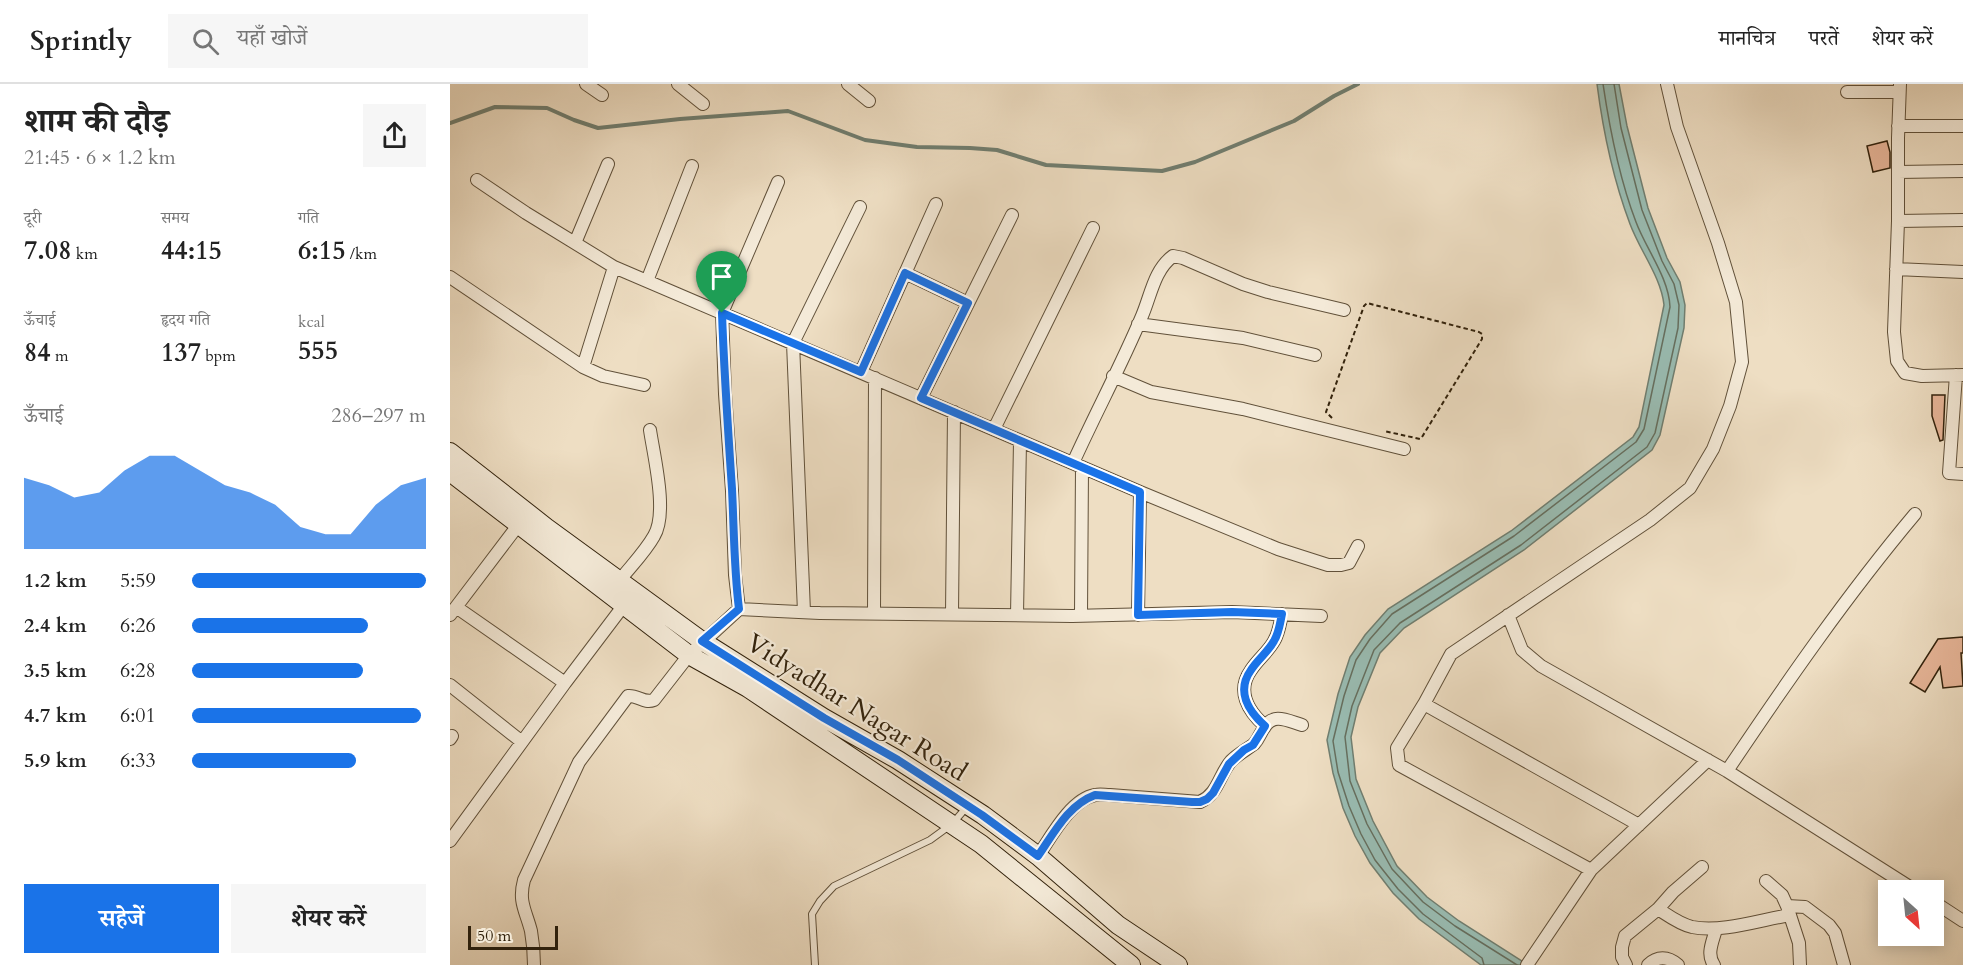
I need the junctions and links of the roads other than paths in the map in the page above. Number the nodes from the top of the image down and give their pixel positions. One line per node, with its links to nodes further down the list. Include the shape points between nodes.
1 (586, 84): 7 (street)
2 (678, 84): 9 (street)
3 (848, 84): 8 (street)
4 (1667, 84): 66 (street, via 1677,127 1736,302 1742,362 1730,406 1713,449 1690,488 1650,520)
5 (1899, 88): 6 (street); 10 (street)
6 (1847, 92)
7 (602, 95)
8 (869, 101)
9 (703, 104)
10 (1898, 126): 11 (street); 15 (street)
11 (1963, 126)
12 (608, 164): 24 (street)
13 (692, 166): 30 (street)
14 (1963, 171): 15 (street)
15 (1898, 172): 22 (street)
16 (477, 180): 24 (street)
17 (778, 182): 33 (street)
18 (936, 204): 28 (street)
19 (860, 207): 35 (street)
20 (1012, 215): 31 (street)
21 (1963, 220): 22 (street)
22 (1898, 221): 26 (street)
23 (1093, 228): 45 (street)
24 (575, 243): 25 (street)
25 (614, 267): 30 (street); 37 (street)
26 (1896, 269): 27 (street); 39 (street, via 1897,361 1905,373)
27 (1963, 272)
28 (905, 273): 31 (street); 38 (street)
29 (450, 277): 37 (street)
30 (647, 281): 33 (street)
31 (968, 303): 43 (street)
32 (1344, 310): 34 (street, via 1243,284 1173,256 1156,276)
33 (722, 313): 35 (street); 58 (street)
34 (1138, 324): 36 (street, via 1243,338); 40 (street)
35 (793, 343): 38 (street); 60 (street)
36 (1315, 356)
37 (583, 367): 42 (street)
38 (861, 372): 41 (street)
39 (1959, 375): 52 (street, via 1949,473)
40 (1113, 376): 48 (street, via 1151,392 1243,409); 50 (street)
41 (874, 378): 43 (street); 61 (street)
42 (644, 385)
43 (921, 398): 44 (street)
44 (954, 412): 45 (street); 62 (street)
45 (994, 429): 47 (street)
46 (650, 430): 57 (street, via 660,521)
47 (1020, 441): 50 (street); 64 (street)
48 (1404, 448)
49 (450, 452): 57 (main road, Vidyadhar Nagar Road)
50 (1078, 465): 53 (street); 67 (street)
51 (450, 472): 55 (main road, Vidyadhar Nagar Road)
52 (1963, 474)
53 (1140, 492): 56 (street, via 1278,549 1328,565 1349,563); 65 (street)
54 (1915, 514): 78 (street, via 1804,659)
55 (519, 524): 57 (main road, Vidyadhar Nagar Road); 59 (street)
56 (1358, 546)
57 (626, 592): 69 (main road, Vidyadhar Nagar Road); 70 (main road, Vidyadhar Nagar Road); 71 (street)
58 (739, 609): 60 (street); 69 (street)
59 (453, 611): 71 (street, via 468,613)
60 (804, 612): 61 (street)
61 (874, 613): 62 (street)
62 (952, 614): 64 (street)
63 (1282, 614): 65 (street); 68 (street); 75 (street, via 1274,642 1244,684 1245,702)
64 (1017, 615): 67 (street)
65 (1138, 615): 67 (street)
66 (1508, 615): 73 (street, via 1450,654); 77 (street, via 1522,650 1541,666)
67 (1081, 616)
68 (1321, 616)
69 (702, 641): 70 (street); 79 (main road, Vidyadhar Nagar Road)
70 (689, 655): 80 (main road, Vidyadhar Nagar Road, via 748,688); 94 (street, via 654,700 644,702 628,696 572,777 521,890)
71 (565, 683): 76 (street)
72 (450, 685): 76 (street)
73 (1424, 704): 81 (street); 85 (street, via 1397,748 1399,765)
74 (1302, 725): 75 (street, via 1280,718)
75 (1265, 726): 83 (street, via 1253,745 1229,764 1207,799 1192,802 1095,795 1084,799 1065,818)
76 (522, 742): 82 (street)
77 (1708, 760): 78 (street); 81 (street)
78 (1727, 771): 86 (street)
79 (968, 806): 80 (lane); 83 (main road, Vidyadhar Nagar Road)
80 (952, 824): 95 (lane, via 930,840 834,886 812,914); 96 (main road, Vidyadhar Nagar Road)
81 (1639, 825): 85 (street)
82 (450, 841)
83 (1038, 856): 97 (main road, Vidyadhar Nagar Road, via 1118,925)
84 (1702, 867): 88 (street)
85 (1591, 870): 93 (street)
86 (1899, 880)
87 (1766, 881): 90 (street, via 1782,895)
88 (1658, 909): 92 (street, via 1693,927); 98 (street, via 1625,936 1622,957)
89 (1944, 909): 91 (street)
90 (1789, 910): 92 (street); 102 (street, via 1799,943); 103 (street, via 1805,907 1829,925)
91 (1963, 921)
92 (1716, 929): 101 (street, via 1709,953)
93 (1528, 962)
94 (534, 965)
95 (815, 965)
96 (1131, 965)
97 (1178, 965)
98 (1626, 965)
99 (1648, 965): 100 (street, via 1658,958 1667,958)
100 (1678, 965)
101 (1714, 965)
102 (1800, 965)
103 (1844, 965)

